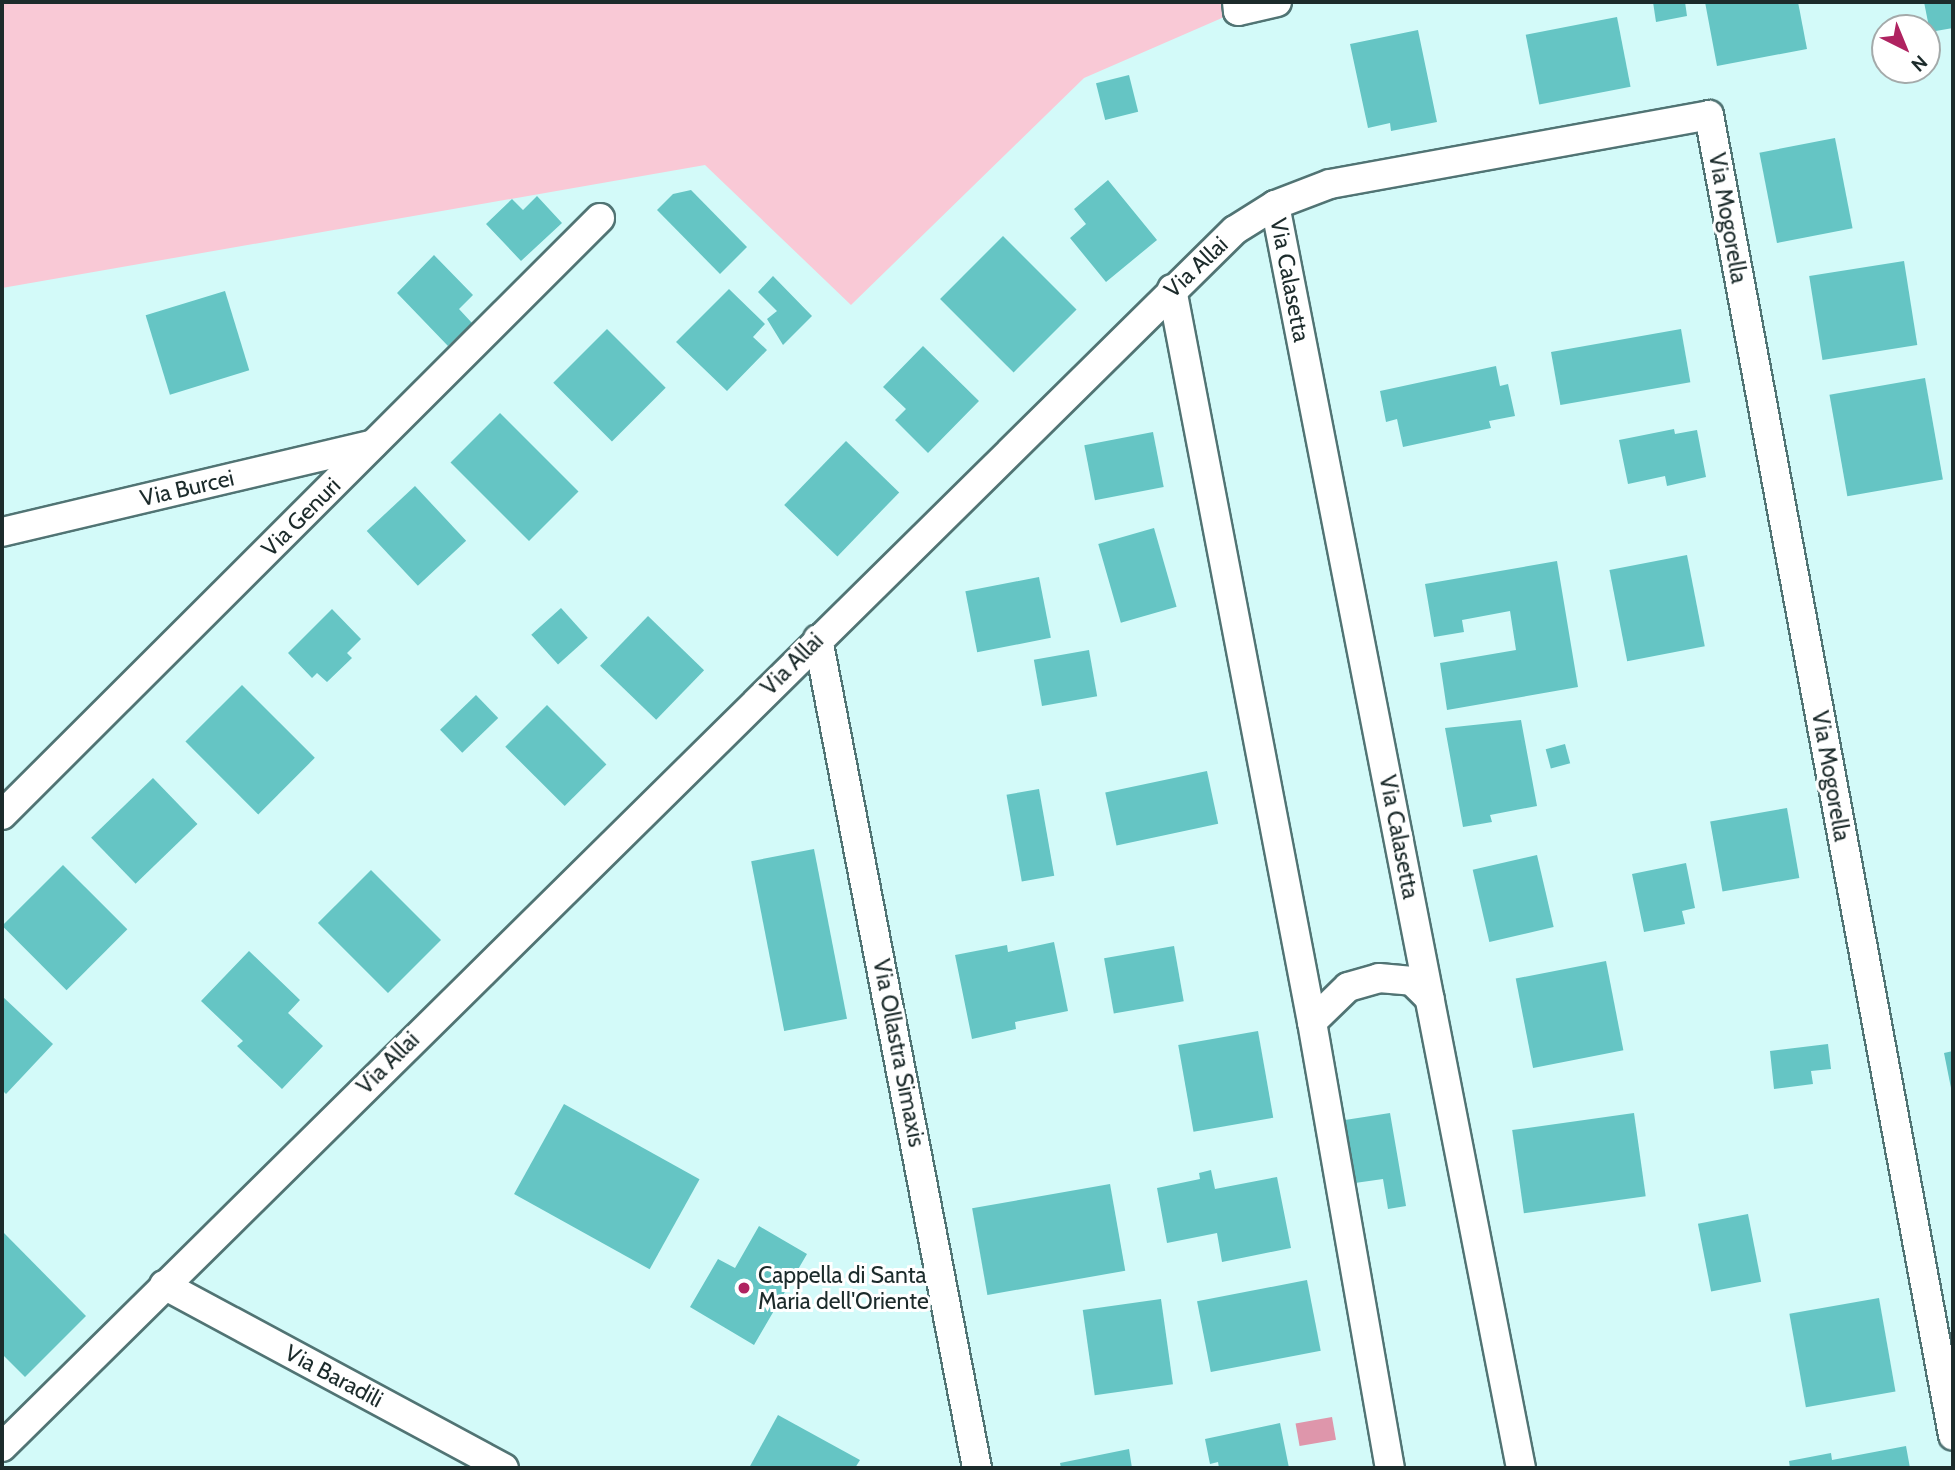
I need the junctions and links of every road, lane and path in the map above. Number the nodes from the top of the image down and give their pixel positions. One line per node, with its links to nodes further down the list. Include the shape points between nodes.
1 (1277, 2): 2 (street)
2 (1238, 6)
3 (1709, 115): 4 (street, Via Allai, via 1330,184); 14 (street, Via Mogorella)
4 (1275, 205): 6 (street, Via Allai, via 1222,240); 11 (street, Via Calasetta)
5 (600, 218): 7 (street, Via Genuri)
6 (1172, 289): 9 (street, Via Allai); 12 (street)
7 (373, 444): 8 (street, Via Burcei); 10 (street, Via Genuri)
8 (2, 532)
9 (818, 639): 13 (street, Via Allai); 17 (street, Via Ollastra Simaxis)
10 (2, 816)
11 (1430, 999): 12 (street, via 1412,981 1379,978 1348,987); 19 (street, Via Calasetta)
12 (1312, 1022): 18 (street)
13 (164, 1285): 15 (street, Via Allai); 16 (street, Via Baradili)
14 (1953, 1436)
15 (2, 1447)
16 (504, 1468)
17 (977, 1468)
18 (1390, 1468)
19 (1521, 1468)

